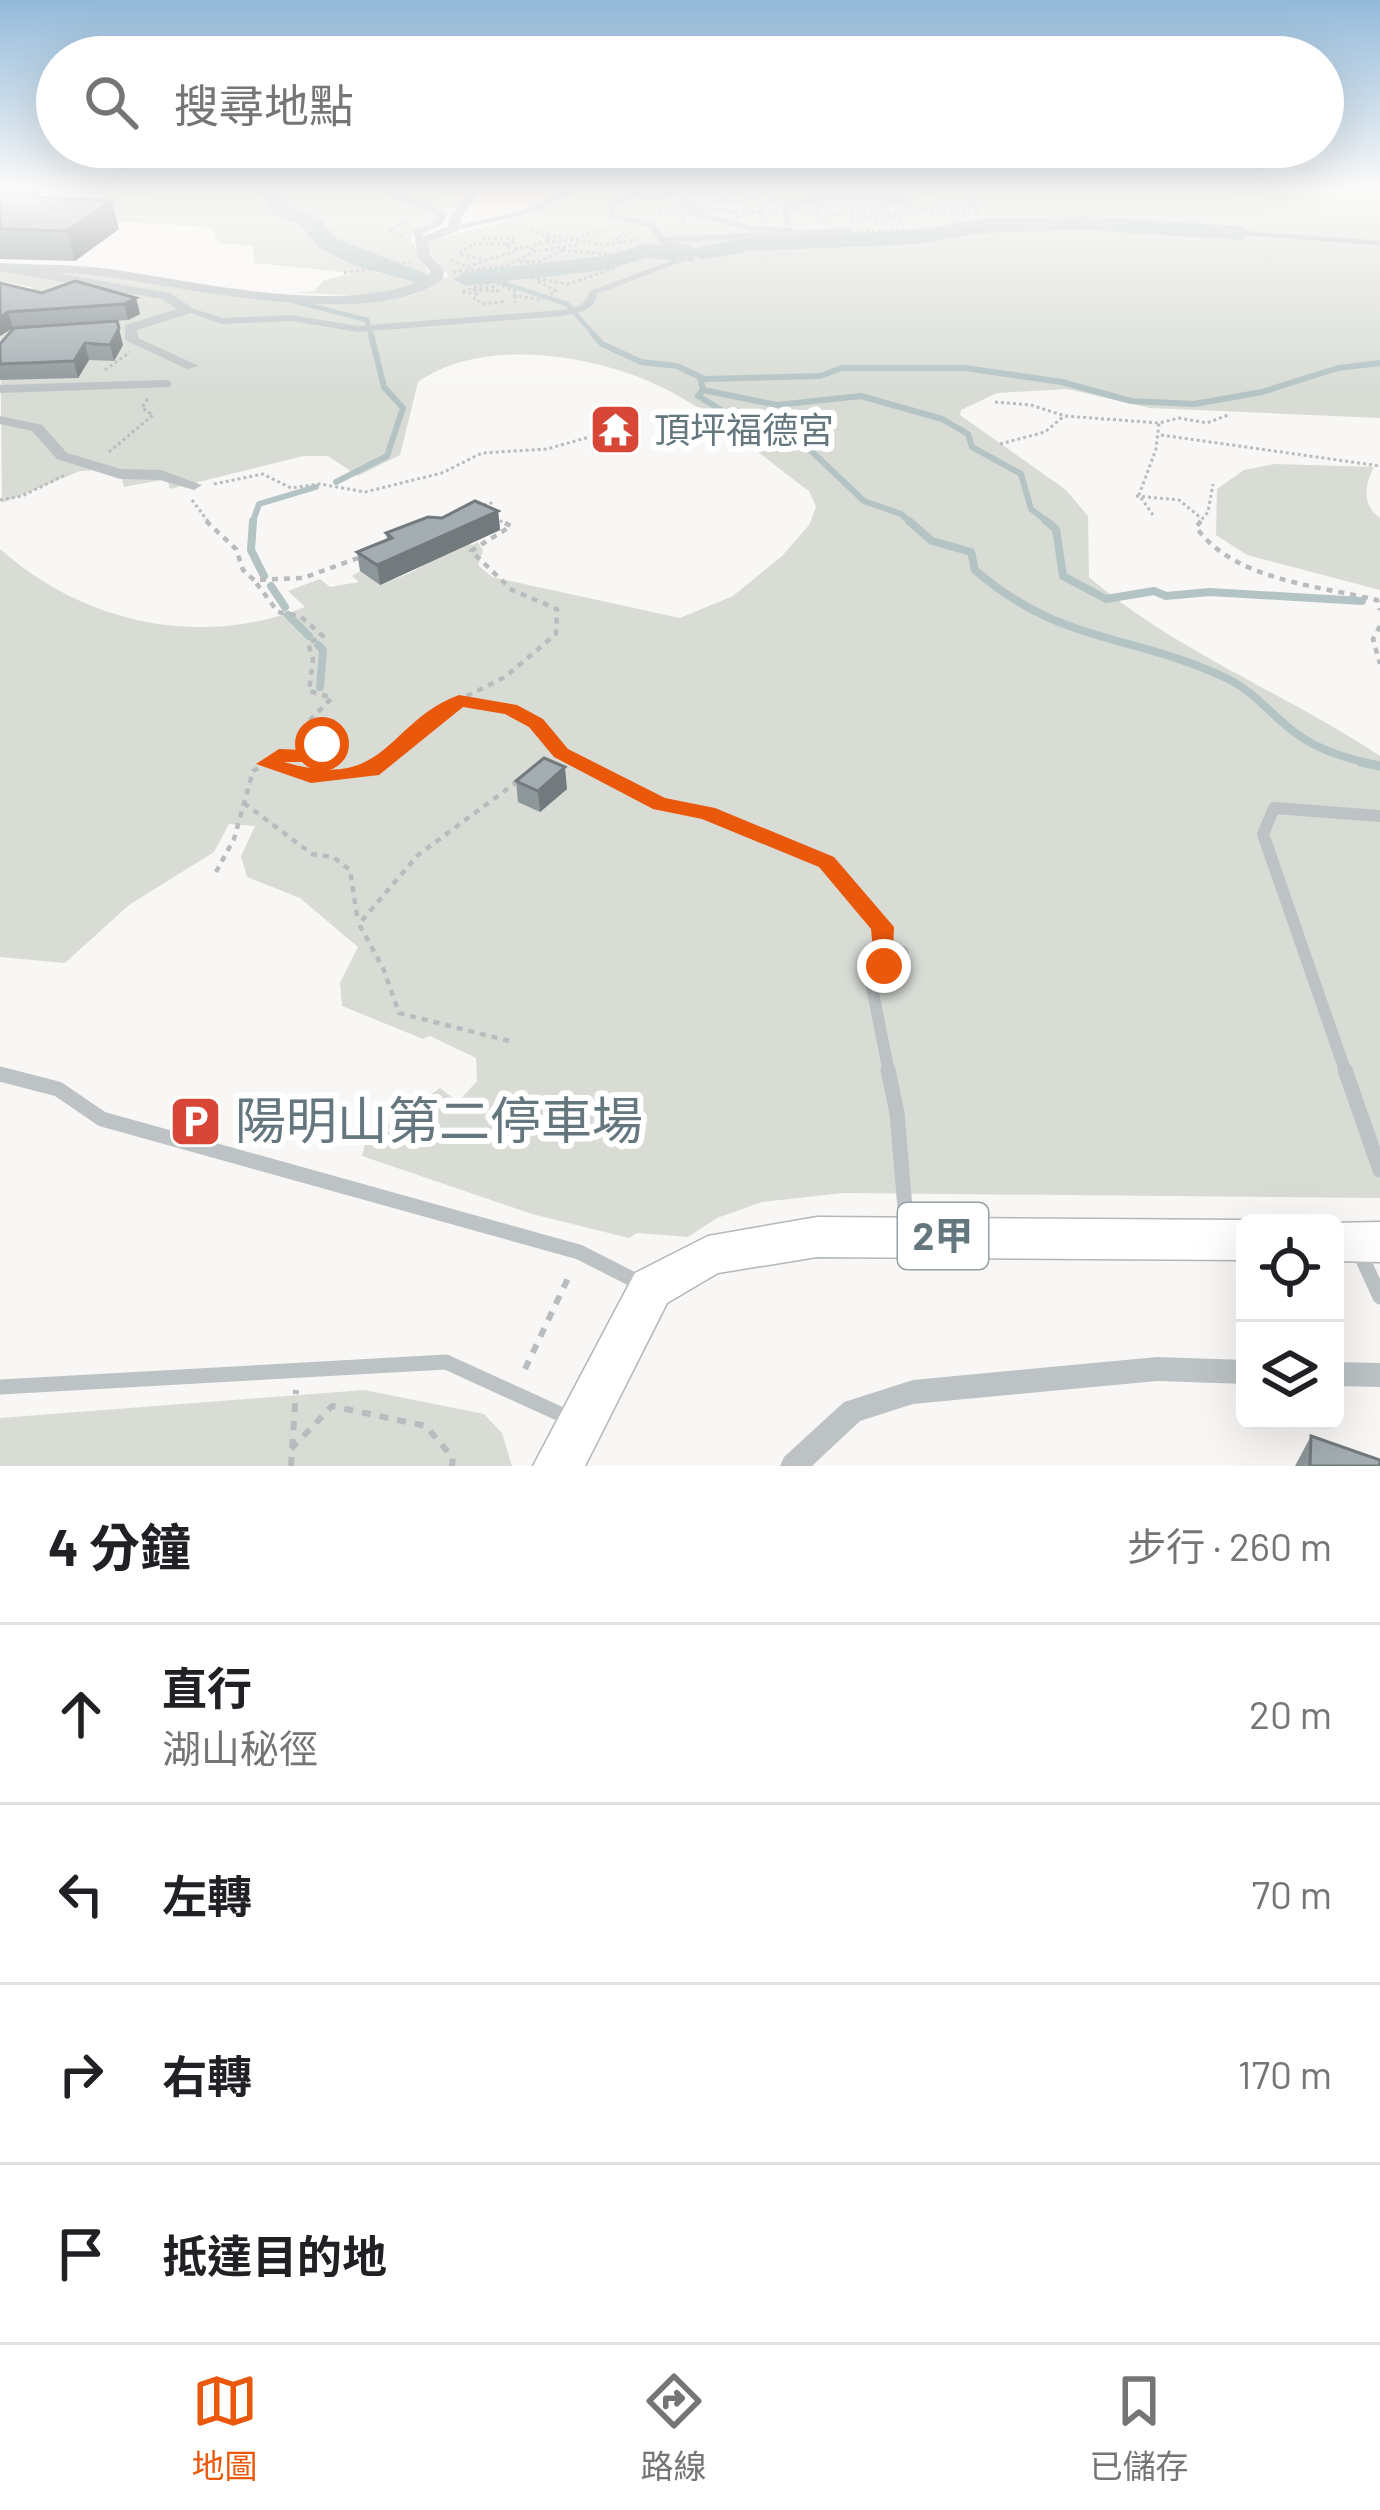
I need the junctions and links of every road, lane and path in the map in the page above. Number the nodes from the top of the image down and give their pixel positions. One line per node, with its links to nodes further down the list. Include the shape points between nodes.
1 (425, 257): 16 (street)
2 (450, 257): 15 (path)
3 (466, 257): 10 (path)
4 (505, 257): 10 (path)
5 (545, 257): 12 (path)
6 (622, 257): 19 (path)
7 (641, 257): 19 (path, via 568,284)
8 (678, 257): 28 (street, via 562,313 358,329 292,318 222,321)
9 (527, 258): 12 (path); 13 (path)
10 (486, 260): 15 (path)
11 (416, 261): 17 (path)
12 (540, 261): 13 (path)
13 (514, 262): 15 (path)
14 (0, 266): 16 (street, via 330,298 419,290); 28 (street, via 166,296)
15 (468, 267): 16 (path, via 473,272)
16 (437, 270)
17 (344, 273)
18 (505, 277): 20 (path)
19 (537, 279): 26 (path, via 556,291)
20 (494, 285): 22 (path); 23 (path)
21 (449, 288): 22 (path)
22 (463, 290): 24 (path)
23 (516, 292)
24 (477, 294): 25 (path); 27 (path, via 485,304)
25 (485, 294)
26 (542, 299)
27 (513, 301)
28 (188, 310): 29 (street)
29 (130, 328): 30 (street); 31 (street, via 132,340)
30 (112, 330)
31 (142, 342): 32 (street); 34 (path, via 93,377)
32 (192, 366)
33 (166, 384): 34 (street)
34 (103, 387): 35 (street); 44 (path, via 150,395 142,408 153,415 121,447)
35 (0, 389)
36 (995, 402): 38 (path)
37 (1228, 415): 40 (path)
38 (1065, 416): 40 (path); 43 (path, via 1054,428)
39 (0, 420): 44 (street, via 37,428 62,457)
40 (1159, 423): 41 (path)
41 (1161, 435): 45 (path); 48 (path)
42 (593, 436): 47 (path, via 482,453 365,492 291,488 262,473)
43 (1000, 444)
44 (88, 463): 47 (street); 49 (path)
45 (1380, 466)
46 (1213, 484): 52 (path)
47 (194, 485): 54 (path, via 192,507 235,545)
48 (1136, 496): 51 (path); 52 (path, via 1179,500)
49 (0, 500)
50 (471, 510): 58 (path, via 491,503 492,517 511,526 471,551 512,590 557,609 556,634 505,677)
51 (1154, 515)
52 (1202, 518): 55 (path, via 1201,542 1229,559 1377,600)
53 (362, 556): 54 (path, via 303,578)
54 (254, 580): 59 (path, via 278,612 300,616 323,636 308,643 309,691 332,698 309,722 322,744 307,757 286,753)
55 (1380, 610)
56 (1380, 626): 57 (path, via 1373,639)
57 (1380, 664)
58 (459, 700): 59 (path, via 372,770 311,777); 66 (path, via 510,709 536,723 561,753 660,804 707,813 826,862 883,927)
59 (266, 764): 61 (path, via 253,770)
60 (536, 771): 64 (path, via 418,855)
61 (244, 802): 63 (path); 64 (path, via 312,854 350,870)
62 (1380, 816): 69 (lane, via 1274,808 1263,834)
63 (216, 872)
64 (359, 925): 67 (path, via 399,1012)
65 (903, 952): 66 (lane)
66 (884, 966): 70 (lane, via 870,977 897,1113)
67 (509, 1041)
68 (0, 1074): 74 (lane, via 58,1089 102,1120 579,1252)
69 (1380, 1170)
70 (907, 1235): 71 (main road, 2甲); 74 (main road, 2甲, via 751,1245 708,1256)
71 (1236, 1240)
72 (1357, 1242): 75 (lane)
73 (570, 1274): 76 (path)
74 (651, 1288): 82 (main road)
75 (1380, 1297)
76 (525, 1369)
77 (1236, 1372): 86 (street, via 1157,1369 913,1392 853,1411)
78 (1344, 1374): 79 (street)
79 (1380, 1376)
80 (0, 1387): 82 (lane, via 446,1362 483,1375)
81 (296, 1390): 83 (path)
82 (568, 1444)
83 (291, 1449): 84 (path); 85 (path, via 332,1406 426,1426)
84 (290, 1466)
85 (452, 1466)
86 (793, 1466)

